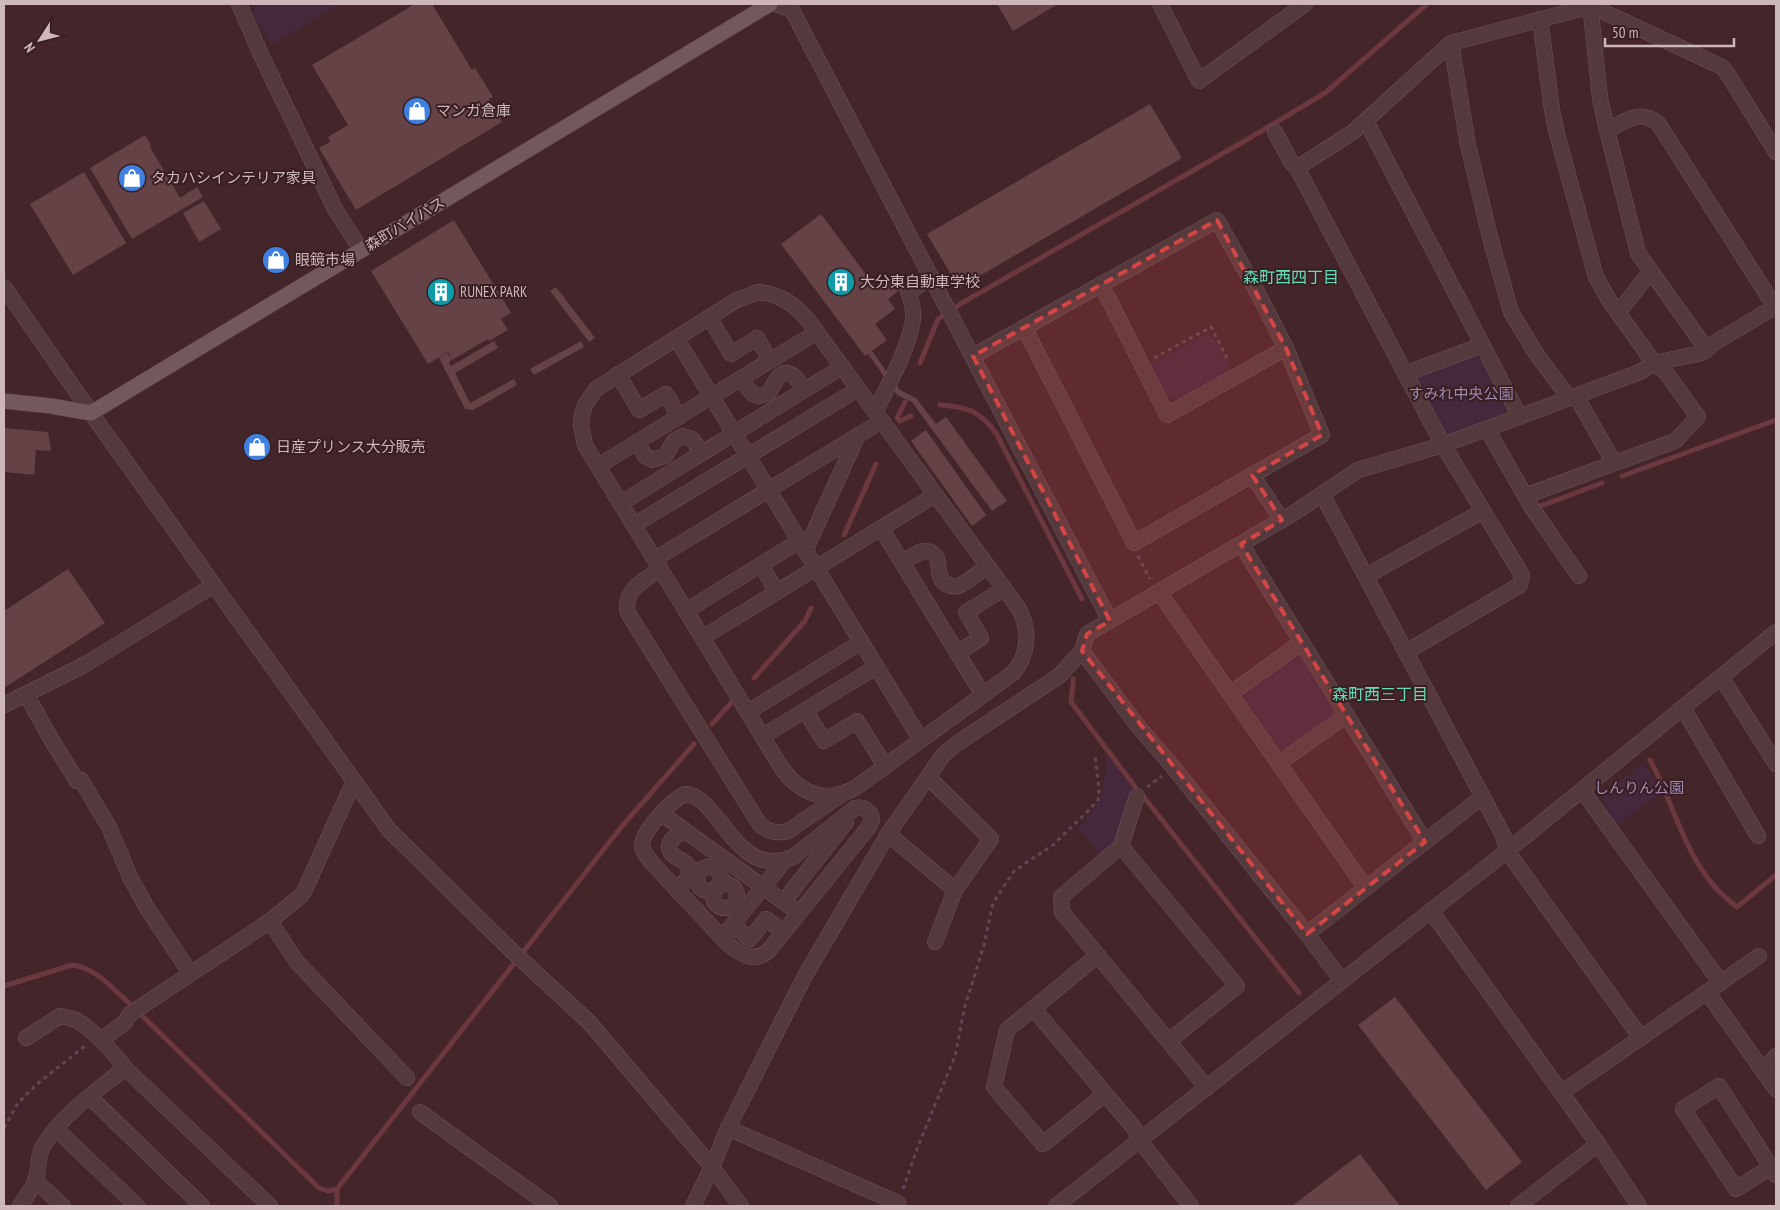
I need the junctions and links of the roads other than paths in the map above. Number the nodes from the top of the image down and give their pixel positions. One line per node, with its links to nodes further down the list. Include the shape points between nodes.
1 (239, 4): 14 (street, via 335,210)
2 (770, 4): 14 (main road, 森町バイパス)
3 (776, 4): 16 (street, via 792,10)
4 (1160, 4): 5 (street, via 1199,80)
5 (1305, 4)
6 (1590, 5): 7 (street); 10 (street, via 1600,98); 12 (street, via 1722,66)
7 (1540, 19): 8 (street); 20 (street, via 1552,110 1568,178 1596,277)
8 (1452, 43): 9 (street); 38 (street, via 1468,145 1511,312 1535,352)
9 (1366, 121): 13 (street); 25 (street)
10 (1607, 130): 15 (street, via 1638,253); 19 (street, via 1637,115 1658,123)
11 (1275, 132): 13 (street)
12 (1776, 152)
13 (1296, 168): 33 (street)
14 (361, 250): 40 (main road, 森町バイパス)
15 (1651, 271): 20 (street); 27 (street)
16 (932, 278): 28 (street); 42 (street, via 908,292 914,311 911,329)
17 (1101, 284): 22 (street); 26 (street, via 1216,220); 26 (street, via 1167,415)
18 (4, 287): 40 (street)
19 (1776, 306): 27 (street)
20 (1618, 313): 30 (street)
21 (709, 318): 23 (street, via 742,297 763,292 789,302); 24 (street); 29 (street, via 731,354 757,338)
22 (1024, 327): 28 (street); 53 (street, via 1134,543)
23 (817, 332): 29 (street); 31 (street)
24 (676, 338): 32 (street); 37 (street)
25 (1482, 345): 33 (street); 43 (street)
26 (1286, 348): 53 (street, via 1322,435)
27 (1707, 350): 30 (street)
28 (972, 356): 77 (street)
29 (770, 360): 34 (street)
30 (1654, 363): 38 (street, via 1640,372); 51 (street, via 1667,374 1698,417 1675,441)
31 (842, 367): 35 (street); 36 (street)
32 (618, 374): 41 (street, via 639,410 666,394); 52 (street, via 596,389 582,415 582,436)
33 (1405, 374): 48 (street)
34 (741, 378): 36 (street, via 755,396 769,393 776,380 784,374 796,376); 37 (street)
35 (858, 389): 42 (street); 50 (street)
36 (805, 390): 45 (street)
37 (712, 396): 41 (street); 45 (street)
38 (1573, 397): 43 (street); 51 (street)
39 (4, 401): 40 (main road)
40 (92, 413): 72 (street)
41 (679, 416): 47 (street)
42 (878, 417): 46 (street); 56 (street)
43 (1520, 417): 44 (street)
44 (1487, 429): 48 (street); 57 (street)
45 (734, 434): 49 (street); 50 (street)
46 (858, 435): 54 (street); 64 (street)
47 (636, 442): 49 (street, via 645,456 654,460 665,456 672,443 683,436 692,439); 52 (street)
48 (1443, 445): 55 (street, via 1358,470); 59 (street)
49 (702, 453): 58 (street)
50 (748, 456): 54 (street); 61 (street)
51 (1614, 463): 57 (street)
52 (598, 466): 58 (street)
53 (1252, 475): 60 (street)
54 (768, 490): 64 (street); 66 (street)
55 (1322, 494): 60 (street); 70 (street)
56 (935, 495): 62 (street); 68 (street)
57 (1525, 496): 71 (street)
58 (621, 503): 61 (street)
59 (1483, 511): 70 (street); 83 (street, via 1522,575 1520,585)
60 (1282, 520): 63 (street)
61 (634, 526): 66 (street)
62 (881, 528): 65 (street); 69 (street)
63 (1241, 544): 75 (street); 81 (street)
64 (802, 546): 67 (street); 69 (street)
65 (902, 562): 68 (street, via 922,551 932,553 938,561 941,579 953,587); 84 (street)
66 (658, 564): 76 (street); 103 (street, via 631,591 627,598 628,613 760,825 772,832 788,831)
67 (761, 565): 74 (street); 76 (street)
68 (987, 566): 73 (street)
69 (816, 568): 74 (street); 80 (street)
70 (1366, 576): 83 (street)
71 (1579, 576)
72 (214, 585): 87 (street, via 86,664); 101 (street)
73 (1004, 588): 84 (street, via 966,612 981,638); 89 (street, via 1023,617 1026,644 1017,668)
74 (777, 592): 79 (street)
75 (1159, 592): 77 (street); 88 (street)
76 (686, 611): 79 (street)
77 (1110, 621): 82 (street, via 1087,634)
78 (1776, 632): 86 (street)
79 (702, 638): 93 (street)
80 (861, 642): 85 (street); 93 (street)
81 (1302, 642): 88 (street); 94 (street)
82 (1082, 651): 100 (street, via 1059,676 944,754); 129 (street, via 1137,725)
83 (1406, 652): 105 (street)
84 (957, 653): 89 (street)
85 (876, 667): 92 (street); 96 (street)
86 (1721, 677): 91 (street); 98 (street)
87 (26, 694): 90 (street); 134 (street, via 56,748 77,781 81,780 109,827 130,877 188,971)
88 (1230, 694): 97 (street)
89 (983, 695): 96 (street)
90 (4, 705)
91 (1683, 708): 102 (street); 110 (street)
92 (806, 710): 95 (street); 99 (street, via 824,741 857,721)
93 (748, 712): 95 (street)
94 (1347, 715): 97 (street); 111 (street)
95 (762, 736): 103 (street, via 794,783 814,794)
96 (921, 740): 99 (street)
97 (1278, 763): 117 (street)
98 (1776, 764)
99 (885, 766): 103 (street)
100 (928, 777): 109 (street); 119 (street, via 991,839)
101 (354, 781): 126 (street, via 303,894); 157 (street, via 389,830 589,1022)
102 (1582, 790): 113 (street); 136 (street)
103 (841, 795)
104 (1137, 796): 112 (street)
105 (1482, 797): 111 (street); 113 (street, via 1503,835)
106 (858, 808): 114 (street, via 798,854); 121 (street); 124 (street, via 864,808 870,814 871,824)
107 (660, 816): 108 (street); 114 (street, via 675,800 691,794 703,802 747,851 765,860); 120 (street, via 643,838 643,852)
108 (684, 830): 116 (street); 120 (street, via 672,839 669,846 674,858 684,860 690,868)
109 (888, 834): 119 (street); 153 (street, via 806,974)
110 (1758, 836)
111 (1425, 842): 117 (street)
112 (1121, 846): 132 (street, via 1061,897 1062,912); 142 (street, via 1236,986)
113 (1507, 851): 123 (street); 140 (street)
114 (785, 860): 116 (street)
115 (701, 886): 118 (street, via 709,890); 118 (street, via 698,874 709,867 715,868 720,876); 120 (street)
116 (764, 887): 121 (street); 127 (street)
117 (1365, 887): 129 (street)
118 (716, 888): 122 (street, via 713,894); 122 (street, via 722,884 729,885 735,889 737,897 734,904 727,907)
119 (955, 890): 131 (street)
120 (682, 895): 125 (street)
121 (784, 902): 124 (street)
122 (716, 904): 125 (street)
123 (1431, 911): 135 (street); 149 (street)
124 (799, 913): 128 (street)
125 (703, 917): 130 (street)
126 (270, 921): 134 (street); 146 (street, via 296,961)
127 (733, 925): 128 (street, via 750,939 766,919); 130 (street)
128 (784, 932): 130 (street, via 766,953 757,957 738,953)
129 (1307, 934): 135 (street)
130 (722, 938)
131 (935, 942)
132 (1098, 955): 138 (street); 142 (street)
133 (1759, 956): 136 (street)
134 (187, 976): 141 (street, via 130,1014 125,1022)
135 (1342, 981): 147 (street)
136 (1721, 983): 137 (street)
137 (1707, 992): 140 (street); 145 (street)
138 (1033, 1008): 150 (street); 150 (street, via 1007,1030 994,1087 1043,1144)
139 (26, 1038): 141 (street, via 60,1016 76,1020)
140 (1641, 1038): 149 (street)
141 (101, 1040): 144 (street)
142 (1169, 1041): 147 (street)
143 (1776, 1056): 145 (street)
144 (125, 1068): 151 (street); 166 (street)
145 (1764, 1070): 148 (street)
146 (407, 1078)
147 (1207, 1088): 155 (street)
148 (1776, 1089)
149 (1561, 1093): 156 (street)
150 (1105, 1094): 155 (street, via 1134,1128)
151 (90, 1097): 154 (street); 165 (street)
152 (420, 1112): 167 (street)
153 (728, 1128): 157 (street); 160 (street)
154 (56, 1129): 159 (street, via 43,1147); 164 (street)
155 (1140, 1141): 161 (street); 170 (street)
156 (1598, 1144): 171 (street); 172 (street)
157 (712, 1167): 168 (street); 169 (street)
158 (1774, 1171): 158 (street, via 1719,1086 1683,1109 1736,1190)
159 (36, 1180): 162 (street); 163 (street)
160 (898, 1203)
161 (1061, 1205)
162 (20, 1206)
163 (63, 1206)
164 (137, 1206)
165 (202, 1206)
166 (270, 1206)
167 (550, 1206)
168 (693, 1206)
169 (741, 1206)
170 (1191, 1206)
171 (1518, 1206)
172 (1639, 1206)

